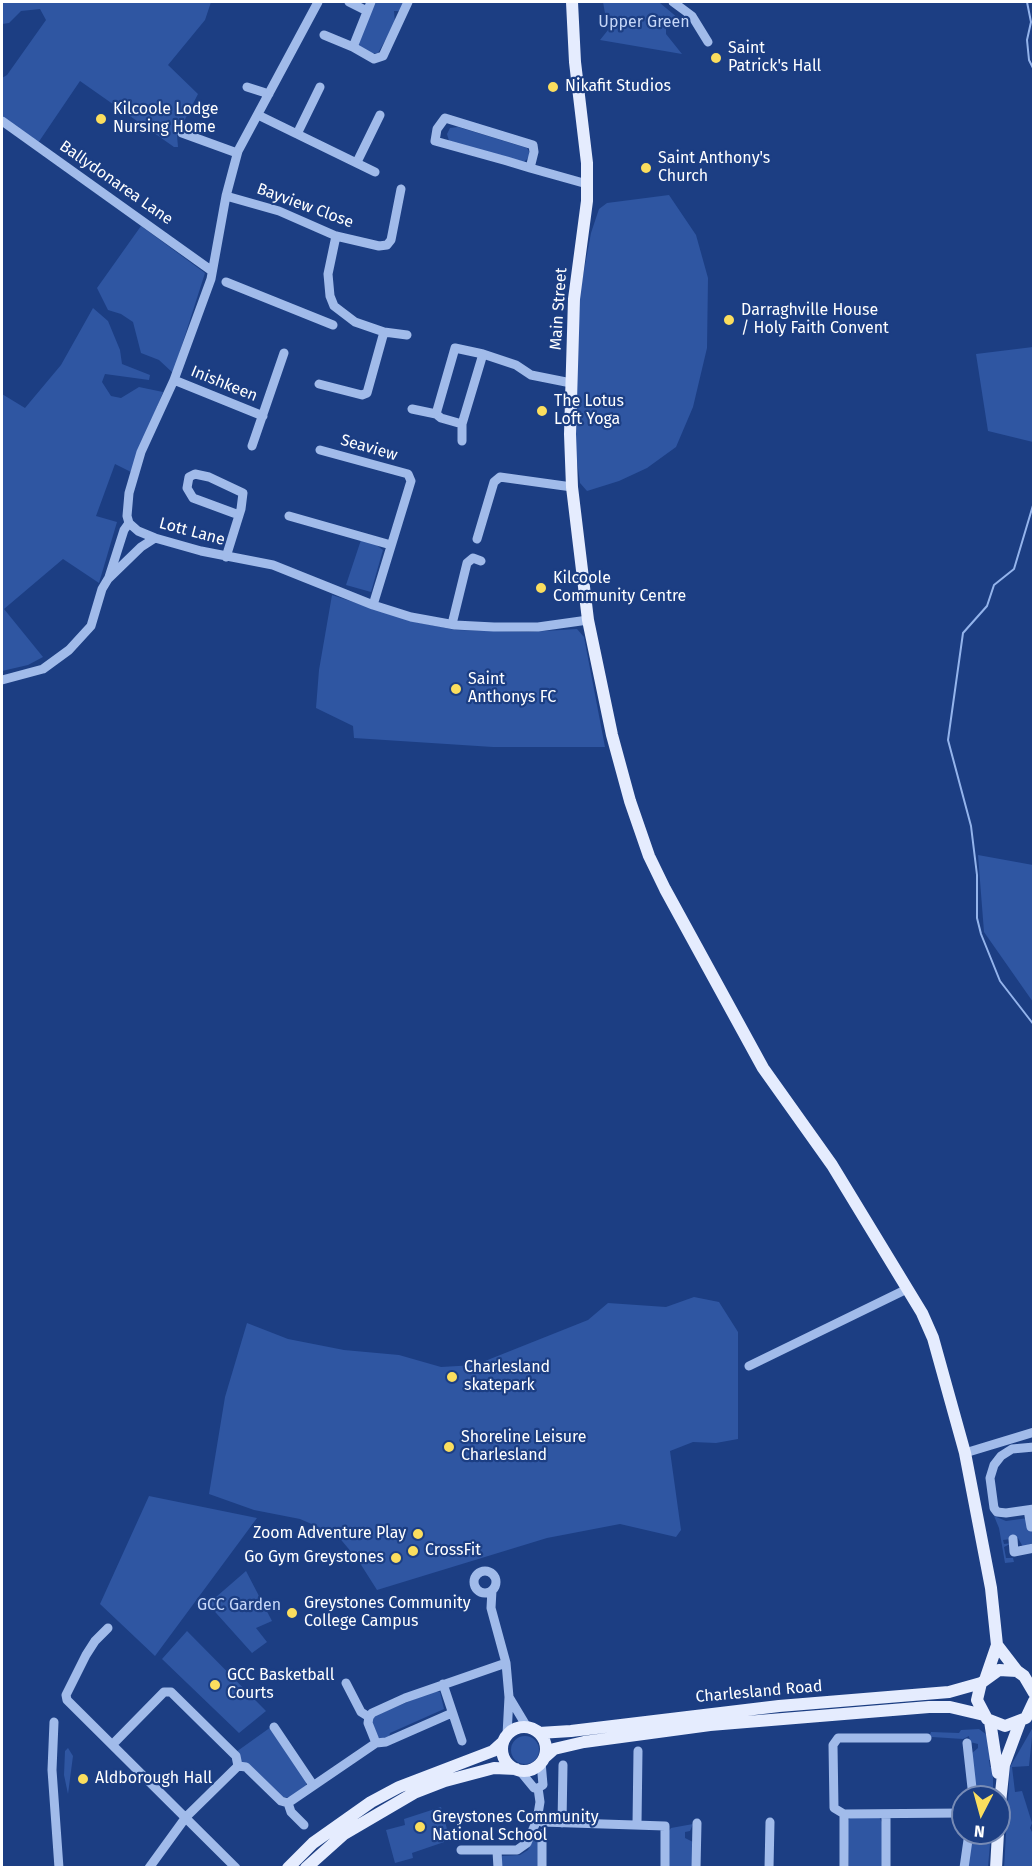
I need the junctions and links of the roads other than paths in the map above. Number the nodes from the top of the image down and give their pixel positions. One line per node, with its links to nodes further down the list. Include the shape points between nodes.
1 (318, 2): 13 (street)
2 (349, 2): 7 (street)
3 (371, 2): 7 (street)
4 (408, 2): 10 (street, via 383,56 374,60)
5 (572, 2): 23 (main road, Main Street)
6 (672, 2): 9 (street, via 692,16)
7 (367, 11): 10 (street)
8 (324, 35): 10 (street)
9 (708, 42)
10 (352, 47)
11 (247, 87): 13 (street)
12 (320, 87): 18 (street)
13 (269, 94): 14 (street)
14 (258, 115): 18 (street); 19 (street)
15 (380, 115): 20 (street)
16 (2, 121): 27 (street, Ballydonarea Lane)
17 (182, 133): 19 (street)
18 (297, 134): 20 (street)
19 (237, 153): 25 (street)
20 (357, 162): 22 (street)
21 (530, 168): 21 (street, via 435,141 437,129 445,118 533,145); 23 (street)
22 (375, 172)
23 (587, 184): 37 (main road, Main Street, via 574,299)
24 (401, 189): 26 (street, Bayview Close, via 387,245)
25 (226, 196): 26 (street, Bayview Close, via 279,211); 27 (street)
26 (336, 236): 29 (street, via 328,274)
27 (212, 271): 36 (street)
28 (226, 282): 30 (street)
29 (334, 306): 30 (street); 32 (street, via 355,322)
30 (318, 319): 31 (street)
31 (333, 325)
32 (384, 332): 33 (street); 38 (street, via 367,393 362,396)
33 (407, 335)
34 (284, 353): 41 (street, Inishkeen)
35 (483, 354): 37 (street, via 516,365 531,375); 40 (street, via 455,348); 42 (street)
36 (174, 380): 41 (street, Inishkeen); 49 (street, via 141,452 129,493)
37 (571, 383): 46 (main road, Main Street)
38 (319, 384)
39 (412, 409): 40 (street)
40 (436, 414): 42 (street)
41 (263, 416): 44 (street, Inishkeen)
42 (462, 424): 43 (street)
43 (462, 441)
44 (252, 446)
45 (320, 450): 52 (street, Seaview, via 408,474 411,482)
46 (572, 487): 51 (street, via 500,477 494,482); 57 (main road, Main Street)
47 (239, 515): 47 (street, via 244,499 239,490 202,475 189,477 187,488 193,498); 53 (street)
48 (290, 516): 52 (street)
49 (129, 523): 50 (street, Lott Lane); 55 (street)
50 (155, 538): 53 (street, Lott Lane); 55 (street)
51 (477, 539)
52 (391, 545): 56 (street, Seaview)
53 (226, 557): 56 (street, Lott Lane, via 294,572)
54 (481, 561): 58 (street, via 473,558 467,563)
55 (108, 579): 59 (street, via 91,626 69,650 43,669)
56 (374, 605): 58 (street, Lott Lane)
57 (588, 620): 58 (street, Lott Lane, via 538,627); 60 (main road, Main Street, via 612,735 649,856 763,1068 832,1165)
58 (452, 624)
59 (2, 680)
60 (907, 1289): 61 (street); 64 (main road, Main Street, via 933,1338)
61 (750, 1366)
62 (1034, 1432): 64 (street)
63 (1034, 1447): 65 (street, via 1012,1449 1001,1456 990,1478 997,1512)
64 (965, 1453): 73 (main road, Main Street, via 989,1576)
65 (1031, 1510): 66 (street)
66 (1031, 1527)
67 (1013, 1539): 68 (street, via 1014,1552)
68 (1034, 1548)
69 (492, 1590): 70 (street); 70 (street, via 494,1577 483,1571 474,1581); 71 (street)
70 (481, 1592): 71 (street)
71 (491, 1608): 74 (street)
72 (108, 1628): 94 (street, via 95,1641 66,1695 72,1706)
73 (997, 1644): 75 (main road); 76 (main road)
74 (506, 1663): 78 (street); 80 (street)
75 (1025, 1675): 76 (main road, Charlesland Road, via 999,1670); 79 (main road)
76 (983, 1680): 84 (main road, via 977,1700); 89 (main road, Charlesland Road, via 950,1692 779,1706 571,1731)
77 (346, 1683): 83 (street, via 361,1712)
78 (443, 1683): 82 (street); 83 (street)
79 (1034, 1694)
80 (509, 1697): 89 (street); 90 (street)
81 (1033, 1704): 86 (main road)
82 (452, 1713): 91 (street); 92 (street)
83 (369, 1717): 92 (street)
84 (987, 1718): 86 (main road, Charlesland Road, via 1005,1726); 96 (main road, Charlesland Road, via 950,1707 929,1707 710,1725 584,1742 554,1749); 102 (main road)
85 (54, 1722): 122 (street, via 52,1770)
86 (1020, 1722): 103 (main road)
87 (274, 1727): 100 (street)
88 (918, 1727): 107 (street, via 923,1738 838,1738 833,1745 832,1800 834,1808)
89 (533, 1730): 90 (main road, via 518,1728); 96 (main road, via 545,1743)
90 (505, 1739): 99 (main road, via 503,1757); 124 (main road, via 493,1751 434,1772 370,1802 313,1843)
91 (462, 1741)
92 (376, 1743): 100 (street)
93 (967, 1743): 101 (street)
94 (113, 1744): 98 (street, via 164,1692 171,1692 236,1756); 109 (street)
95 (638, 1751): 114 (street)
96 (543, 1760): 99 (main road, via 532,1770); 104 (street, via 543,1785)
97 (563, 1765): 112 (street)
98 (238, 1766): 105 (street, via 246,1767 281,1801); 109 (street)
99 (518, 1770): 104 (street); 125 (main road, via 494,1768 414,1793 345,1834)
100 (313, 1785): 105 (street)
101 (972, 1785)
102 (1000, 1785)
103 (1000, 1785)
104 (538, 1788): 110 (street)
105 (288, 1803): 115 (street)
106 (951, 1813): 108 (street)
107 (844, 1814): 108 (street); 131 (street)
108 (886, 1814): 132 (street)
109 (186, 1817): 121 (street); 123 (street)
110 (537, 1821): 112 (street); 120 (street, via 521,1848)
111 (770, 1822): 130 (street)
112 (562, 1823): 114 (street)
113 (697, 1823): 129 (street, via 693,1835)
114 (637, 1824): 128 (street, via 666,1826)
115 (304, 1825)
116 (542, 1834): 127 (street)
117 (967, 1845): 133 (street)
118 (997, 1845): 134 (main road)
119 (461, 1850): 120 (street)
120 (498, 1851): 126 (street)
121 (230, 1865)
122 (58, 1868)
123 (148, 1868)
124 (288, 1868)
125 (306, 1868)
126 (498, 1868)
127 (542, 1868)
128 (665, 1868)
129 (696, 1868)
130 (769, 1868)
131 (844, 1868)
132 (886, 1868)
133 (964, 1868)
134 (996, 1868)

